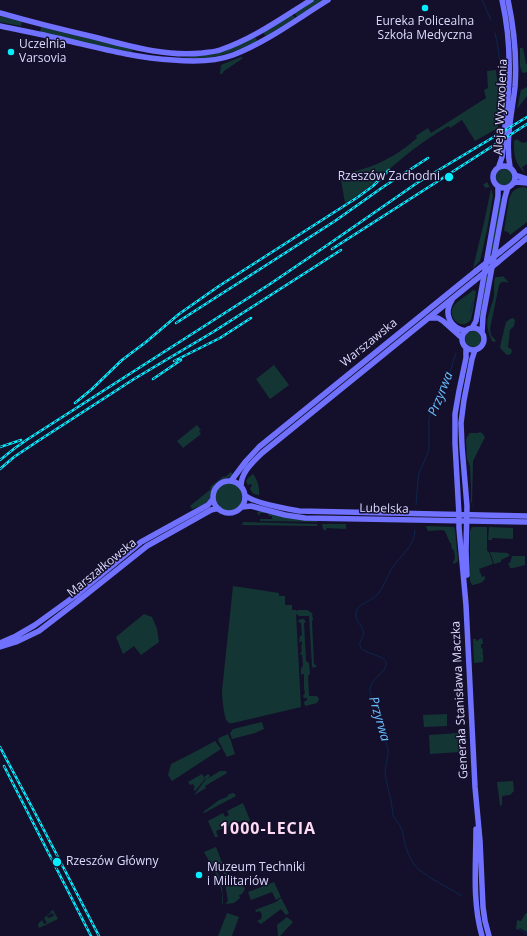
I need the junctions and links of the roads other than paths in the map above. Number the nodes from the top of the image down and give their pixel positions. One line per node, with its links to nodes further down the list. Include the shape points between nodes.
1 (311, 0): 9 (main road)
2 (328, 0): 10 (main road)
3 (502, 0): 15 (main road, Aleja Wyzwolenia, via 509,68 502,157)
4 (508, 0): 16 (main road, Aleja Wyzwolenia, via 515,67 509,146)
5 (0, 13): 6 (main road)
6 (30, 22): 8 (main road); 11 (main road)
7 (0, 26): 8 (main road)
8 (27, 32): 13 (main road)
9 (258, 32): 10 (main road); 12 (main road, via 220,50)
10 (263, 41): 14 (main road, via 218,59)
11 (134, 47): 12 (main road); 13 (main road, via 136,51)
12 (175, 53): 14 (main road)
13 (132, 56): 14 (main road)
14 (175, 60)
15 (499, 166): 16 (main road); 21 (main road, via 493,176)
16 (510, 167): 17 (main road)
17 (515, 175): 18 (main road); 19 (main road)
18 (527, 179)
19 (513, 183): 20 (main road); 22 (main road)
20 (527, 183)
21 (498, 186): 22 (main road); 27 (main road, via 476,321)
22 (508, 187): 28 (main road, via 504,197)
23 (527, 230): 32 (main road, Warszawska, bridge)
24 (527, 238): 25 (main road, Warszawska, bridge)
25 (455, 296): 26 (main road, Warszawska); 27 (main road, via 449,307 449,318 458,328)
26 (428, 318): 29 (main road, via 438,318); 33 (main road, Warszawska)
27 (469, 329): 28 (main road); 29 (main road)
28 (482, 332): 31 (main road, via 483,344)
29 (462, 338): 30 (main road)
30 (466, 348): 31 (main road); 45 (main road, via 455,421)
31 (475, 350): 42 (main road, via 461,422)
32 (278, 431): 33 (main road); 34 (main road, Warszawska, via 251,454)
33 (282, 436): 35 (main road, Warszawska, via 252,463 244,475)
34 (231, 481): 35 (main road); 37 (main road, via 224,481 217,486)
35 (242, 486): 36 (main road)
36 (246, 496): 38 (main road); 40 (main road, Lubelska, via 252,500)
37 (213, 499): 39 (main road); 50 (main road, Marszałkowska, via 208,505 140,542 79,593 35,625)
38 (242, 507): 39 (main road, via 231,513); 43 (main road, Lubelska, via 251,506)
39 (219, 509): 51 (main road, Marszałkowska, via 211,510 146,546 39,631)
40 (290, 509): 41 (main road, Lubelska); 43 (main road)
41 (360, 512): 45 (main road, Lubelska); 46 (main road)
42 (467, 515): 44 (main road, Lubelska); 45 (main road, Lubelska); 47 (main road)
43 (288, 516): 46 (main road, Lubelska)
44 (527, 516)
45 (459, 518): 46 (main road, Lubelska); 47 (main road, Lubelska); 49 (main road, Generała Stanisława Maczka)
46 (360, 519)
47 (466, 521): 48 (main road, Lubelska); 49 (main road, Generała Stanisława Maczka)
48 (527, 522)
49 (466, 605): 52 (main road, Generała Stanisława Maczka)
50 (0, 642)
51 (0, 647)
52 (476, 793): 53 (main road, Generała Stanisława Maczka, via 475,891); 54 (main road, Generała Stanisława Maczka, via 483,907)
53 (482, 936)
54 (489, 936)

